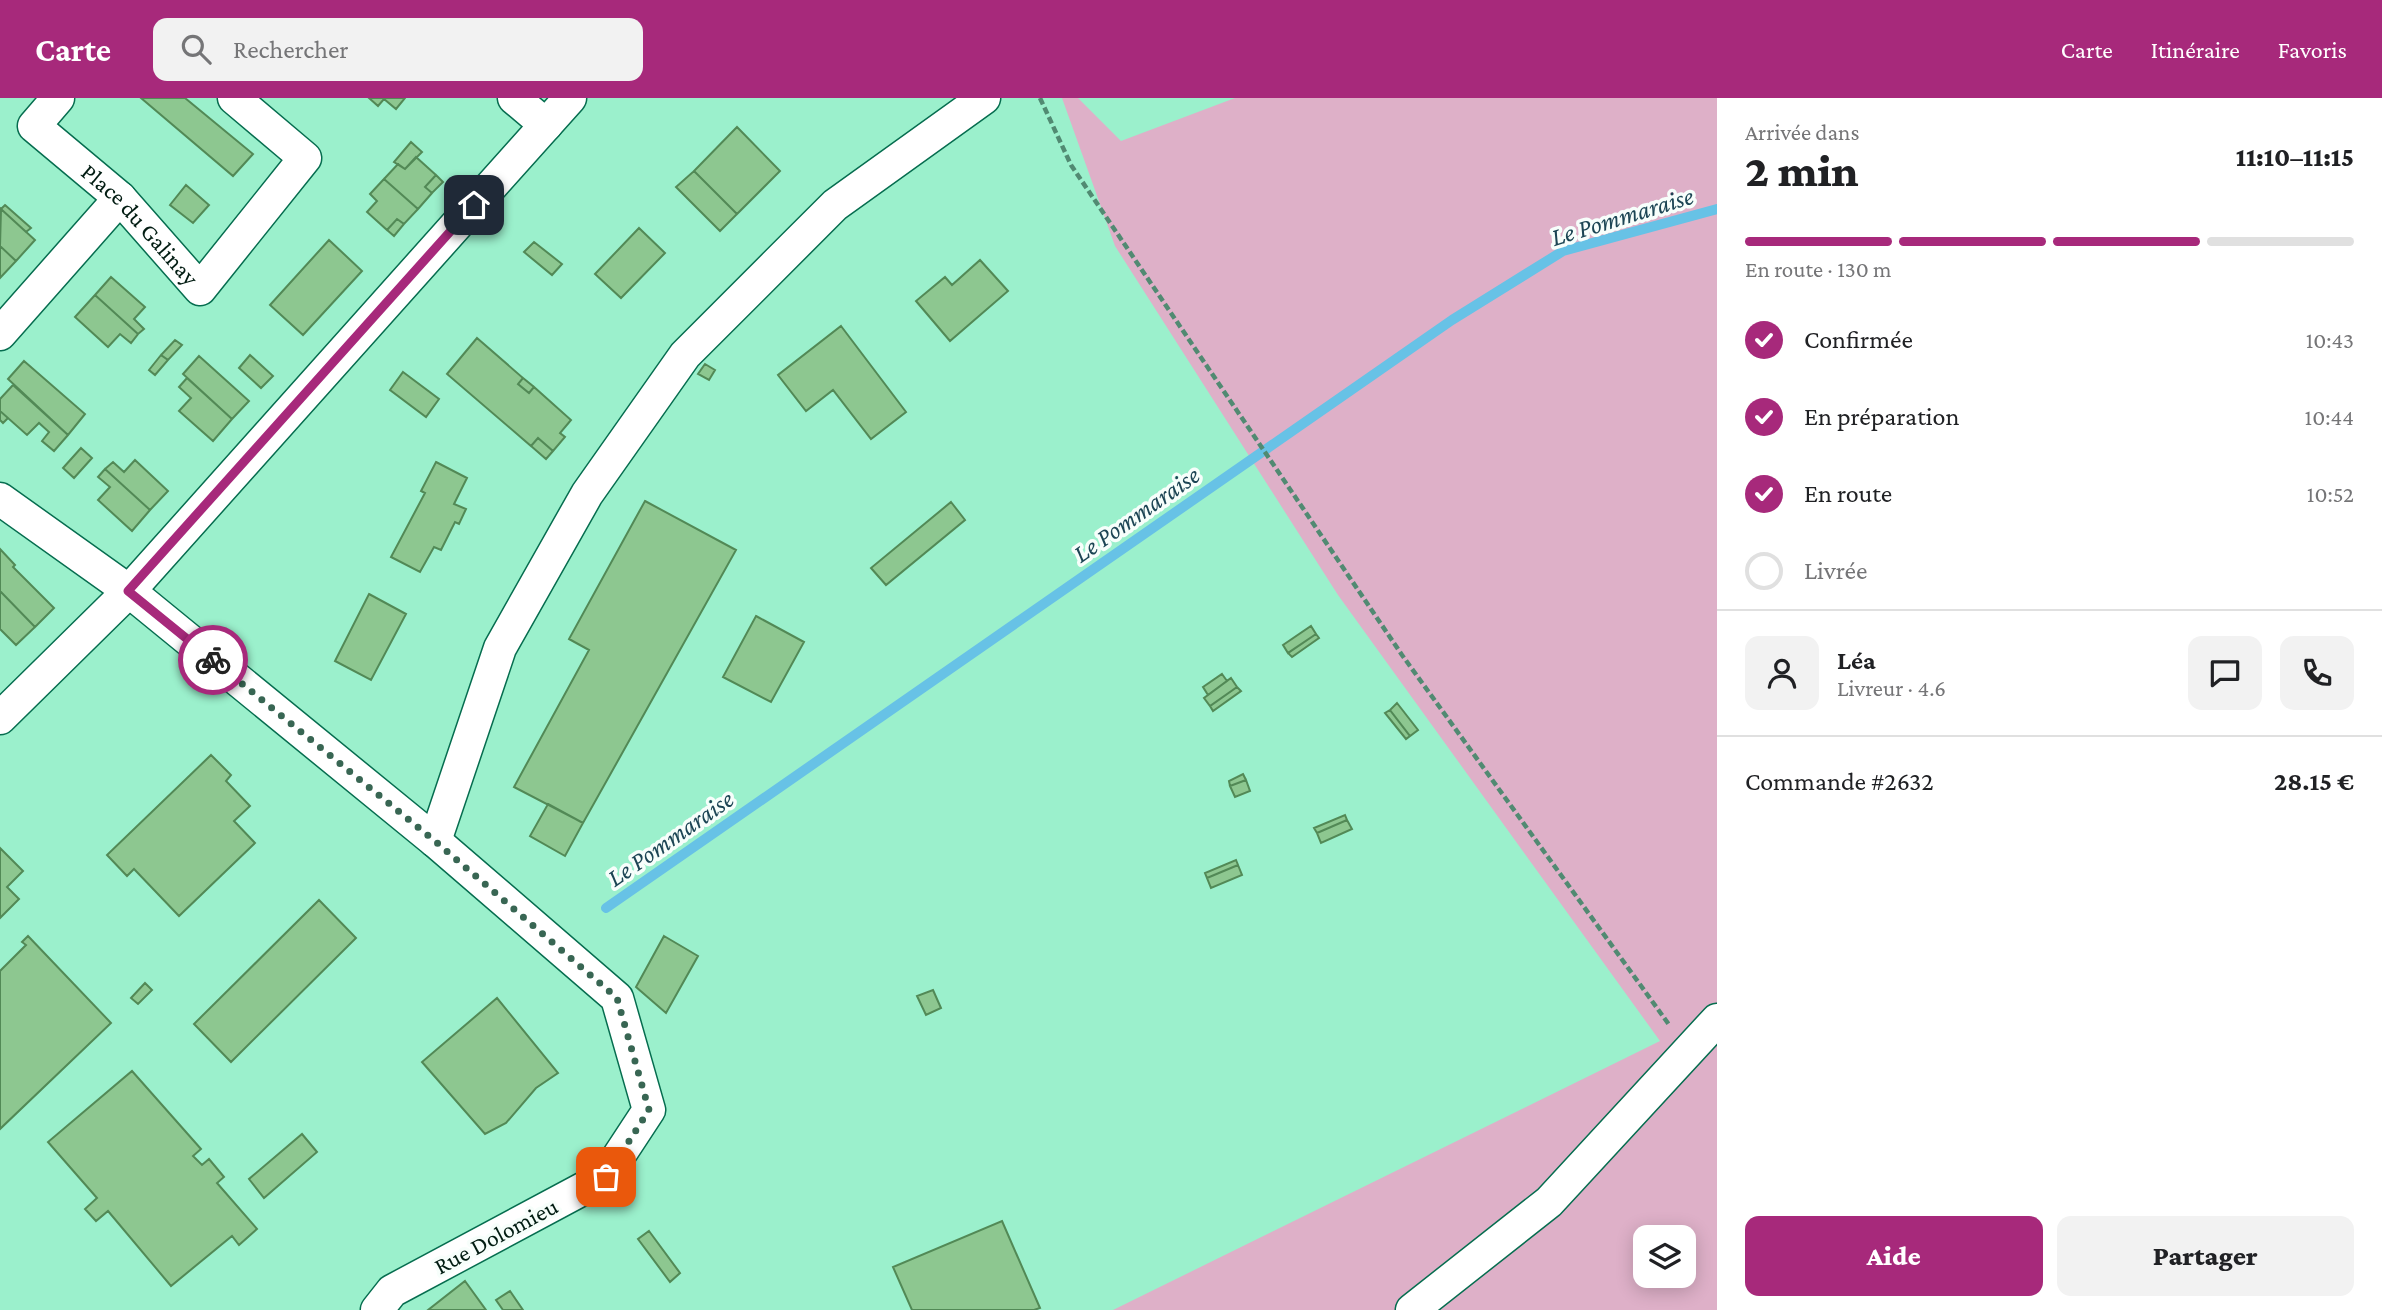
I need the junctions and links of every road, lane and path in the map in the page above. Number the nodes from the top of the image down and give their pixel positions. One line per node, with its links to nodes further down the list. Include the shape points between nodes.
1 (58, 98): 8 (street, Place du Galinay, via 34,126)
2 (234, 98): 8 (street, Place du Galinay, via 305,158 200,289)
3 (514, 98): 7 (street)
4 (570, 98): 7 (street)
5 (984, 98): 13 (street, via 835,205 685,355 587,494 500,648)
6 (1040, 98): 15 (path, via 1072,165 1402,655)
7 (546, 125): 11 (street)
8 (120, 198): 9 (street)
9 (0, 334)
10 (0, 499): 11 (street, Rue Dolomieu)
11 (128, 591): 12 (street); 13 (street, Rue Dolomieu)
12 (0, 718)
13 (435, 841): 16 (street, Rue Dolomieu, via 617,998 649,1110 606,1177 392,1291)
14 (1717, 1020): 15 (street)
15 (1687, 1050): 17 (street, via 1549,1202)
16 (377, 1310)
17 (1412, 1310)

